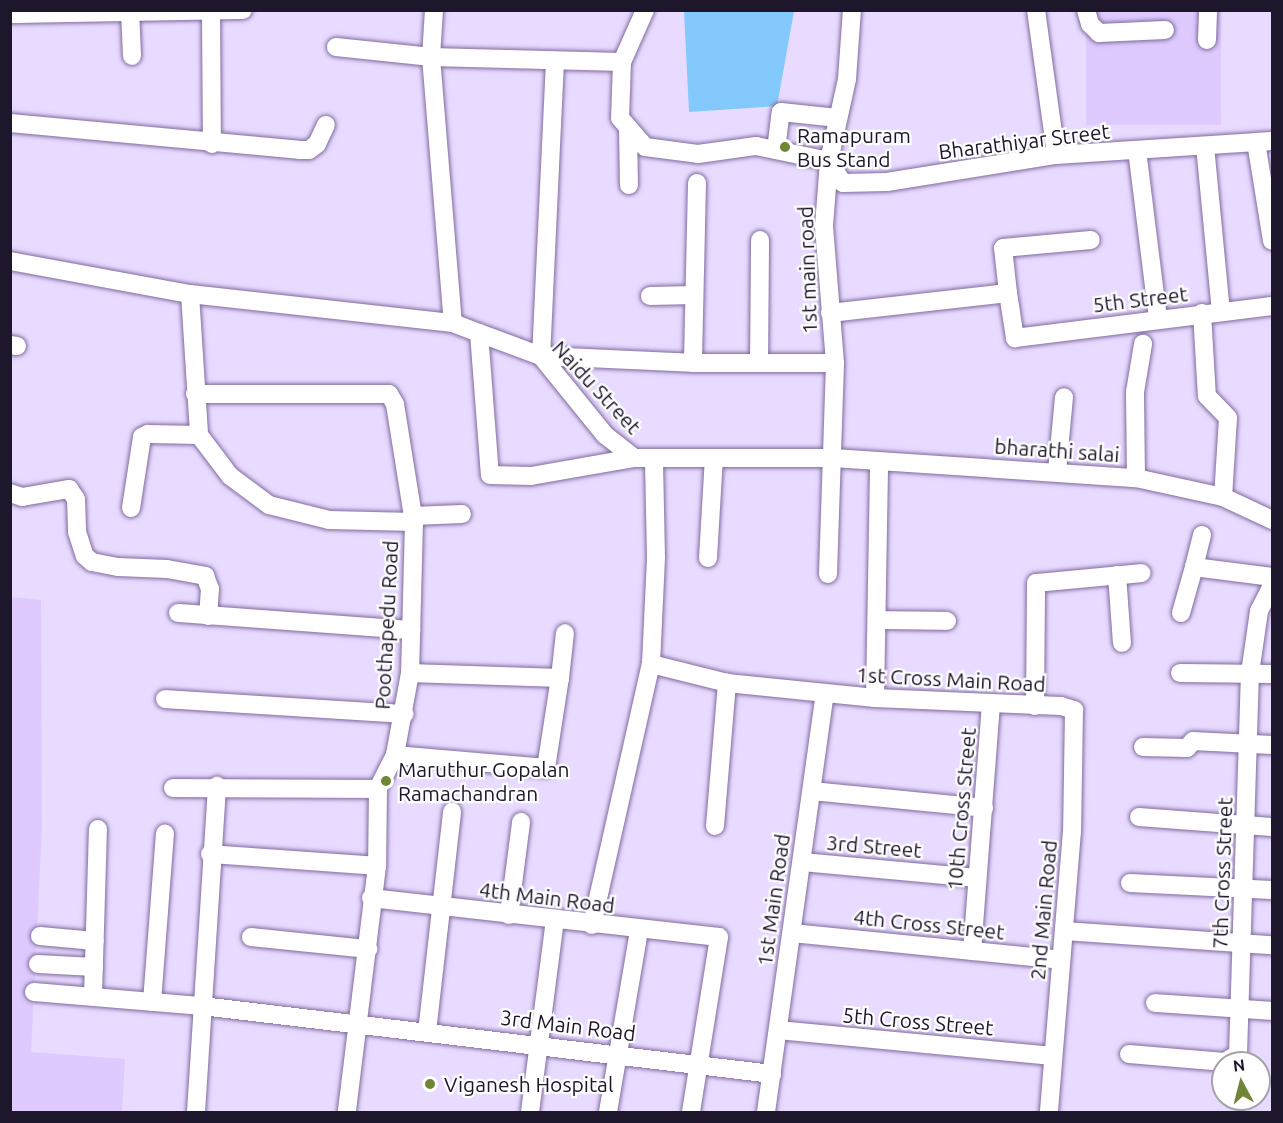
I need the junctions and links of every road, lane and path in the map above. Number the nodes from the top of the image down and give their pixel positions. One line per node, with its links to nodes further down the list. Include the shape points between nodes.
1 (243, 10): 9 (street)
2 (434, 10): 15 (street)
3 (645, 10): 17 (street)
4 (852, 10): 18 (street, 1st main road, via 853,33)
5 (1036, 10): 27 (street)
6 (1086, 10): 11 (street, via 1090,24 1099,33)
7 (1208, 10): 12 (street)
8 (130, 11): 9 (street); 10 (street); 14 (street)
9 (211, 11): 23 (street)
10 (10, 14)
11 (1165, 30)
12 (1208, 40)
13 (336, 47): 15 (street)
14 (132, 56)
15 (431, 57): 16 (street); 44 (street)
16 (555, 61): 17 (street); 47 (street)
17 (622, 62): 21 (street, via 618,104 620,118)
18 (838, 118): 25 (street, via 782,112); 28 (street, 1st main road)
19 (10, 123): 23 (street)
20 (326, 125): 23 (street, via 323,137 309,150)
21 (628, 129): 25 (street, via 645,147 698,154 756,146); 30 (street)
22 (1264, 142): 24 (street, Bharathiyar Street); 33 (street)
23 (212, 144)
24 (1205, 146): 26 (street, Bharathiyar Street); 40 (street)
25 (777, 150): 28 (street)
26 (1137, 150): 27 (street, Bharathiyar Street); 43 (street)
27 (1056, 155): 28 (street, Bharathiyar Street, via 887,182 843,183)
28 (829, 161): 41 (street, 1st main road, via 824,226)
29 (697, 183): 37 (street)
30 (629, 185)
31 (760, 240): 49 (street)
32 (1091, 240): 35 (street, via 1003,248)
33 (1272, 241)
34 (10, 261): 36 (street)
35 (1008, 292): 41 (street); 43 (street, 5th Street, via 1015,338)
36 (190, 294): 44 (street, Naidu Street); 51 (street)
37 (694, 295): 38 (street); 48 (street)
38 (650, 296)
39 (1272, 306): 40 (street, 5th Street)
40 (1221, 311): 42 (street, 5th Street)
41 (830, 313): 50 (street, 1st main road)
42 (1202, 313): 43 (street, 5th Street); 62 (street, via 1207,396 1228,418)
43 (1158, 319)
44 (453, 323): 45 (street, Naidu Street)
45 (479, 333): 47 (street, Naidu Street); 54 (street, via 490,475 531,476)
46 (1143, 344): 60 (street, via 1135,392)
47 (541, 356): 48 (street); 54 (street, Naidu Street, via 604,435)
48 (693, 363): 49 (street)
49 (759, 363): 50 (street)
50 (834, 363): 57 (street, 1st main road)
51 (195, 394): 53 (street); 65 (street, via 389,394 395,404)
52 (1064, 397): 59 (street)
53 (199, 435): 63 (street, via 142,437); 65 (street, Poothapedu Road, via 230,476 269,505 329,520)
54 (634, 458): 55 (street, Naidu Street)
55 (654, 458): 56 (street, Naidu Street); 83 (street, via 656,558)
56 (714, 458): 57 (street, Naidu Street); 68 (street)
57 (833, 458): 58 (street, bharathi salai); 71 (street, 1st main road)
58 (879, 462): 59 (street, bharathi salai); 78 (street)
59 (1057, 471): 60 (street, bharathi salai)
60 (1136, 478): 62 (street, bharathi salai)
61 (10, 493): 77 (street, via 22,497 69,489 76,499 77,532 85,556 92,562 118,567 167,569 205,576 210,589)
62 (1223, 497): 66 (street, bharathi salai)
63 (131, 508)
64 (462, 513): 65 (street)
65 (414, 519): 80 (street, Poothapedu Road)
66 (1272, 519)
67 (1202, 536): 69 (street)
68 (708, 558)
69 (1194, 567): 73 (street); 76 (street)
70 (1142, 573): 72 (street)
71 (828, 574)
72 (1117, 575): 82 (street); 94 (street, via 1036,584)
73 (1272, 577)
74 (1272, 585): 86 (street, 7th Cross Street, via 1259,611)
75 (178, 613): 77 (street)
76 (1181, 613)
77 (208, 616): 80 (street)
78 (877, 620): 79 (street); 91 (street)
79 (946, 621)
80 (411, 630): 84 (street, Poothapedu Road)
81 (565, 633): 88 (street)
82 (1122, 643)
83 (651, 664): 89 (street, 1st Cross Main Road); 125 (street)
84 (410, 673): 88 (street); 96 (street, Poothapedu Road)
85 (1180, 673): 86 (street)
86 (1250, 674): 87 (street); 97 (street, 7th Cross Street)
87 (1272, 674)
88 (560, 678): 100 (street, via 546,768)
89 (727, 683): 90 (street, 1st Cross Main Road); 109 (street)
90 (825, 694): 91 (street, 1st Cross Main Road); 104 (street, 1st Main Road)
91 (875, 698): 93 (street, 1st Cross Main Road)
92 (165, 699): 96 (street)
93 (992, 706): 94 (street, 1st Cross Main Road); 105 (street, 10th Cross Street)
94 (1035, 706): 95 (street, 1st Cross Main Road)
95 (1074, 710): 127 (street, 2nd Main Road, via 1072,831)
96 (405, 714): 100 (street, Poothapedu Road)
97 (1248, 744): 98 (street); 99 (street, via 1193,741 1187,748); 110 (street, 7th Cross Street)
98 (1272, 745)
99 (1143, 747)
100 (396, 755): 103 (street, Poothapedu Road)
101 (217, 786): 102 (street); 103 (street); 114 (street)
102 (173, 789)
103 (378, 789): 116 (street, Poothapedu Road)
104 (812, 791): 105 (street); 115 (street, 1st Main Road)
105 (984, 808): 117 (street, 10th Cross Street)
106 (452, 811): 122 (street)
107 (1138, 817): 110 (street)
108 (520, 822): 123 (street)
109 (715, 826)
110 (1247, 826): 111 (street); 119 (street, 7th Cross Street)
111 (1272, 827)
112 (98, 829): 131 (street)
113 (165, 833): 141 (street)
114 (210, 854): 116 (street); 143 (street)
115 (802, 862): 117 (street, 3rd Street); 128 (street, 1st Main Road)
116 (377, 866): 121 (street, Poothapedu Road)
117 (977, 878): 135 (street, 10th Cross Street)
118 (1130, 883): 119 (street)
119 (1245, 889): 120 (street); 132 (street, 7th Cross Street)
120 (1272, 890)
121 (371, 898): 122 (street, 4th Main Road); 134 (street, Poothapedu Road)
122 (440, 907): 123 (street, 4th Main Road); 148 (street)
123 (509, 915): 124 (street, 4th Main Road)
124 (555, 919): 125 (street, 4th Main Road); 149 (street)
125 (592, 925): 126 (street, 4th Main Road)
126 (639, 930): 150 (street); 153 (street, 4th Main Road, via 719,937)
127 (1064, 932): 132 (street); 136 (street, 2nd Main Road)
128 (792, 933): 135 (street, 4th Cross Street); 147 (street, 1st Main Road)
129 (40, 936): 131 (street)
130 (251, 937): 134 (street)
131 (94, 941): 138 (street)
132 (1243, 943): 133 (street); 144 (street, 7th Cross Street)
133 (1272, 945)
134 (368, 949): 146 (street, Poothapedu Road)
135 (972, 951): 136 (street, 4th Cross Street)
136 (1061, 960): 152 (street, 2nd Main Road)
137 (38, 964): 138 (street)
138 (94, 967): 140 (street)
139 (34, 992): 140 (street, 3rd Main Road)
140 (93, 996): 141 (street, 3rd Main Road)
141 (152, 1002): 143 (street, 3rd Main Road)
142 (1155, 1003): 144 (street)
143 (202, 1006): 146 (street, 3rd Main Road); 155 (street)
144 (1241, 1010): 145 (street); 151 (street, 7th Cross Street, via 1238,1054 1231,1060)
145 (1272, 1011)
146 (359, 1024): 148 (street, 3rd Main Road); 156 (street, Poothapedu Road)
147 (778, 1030): 152 (street, 5th Cross Street); 154 (street, 1st Main Road)
148 (427, 1032): 149 (street, 3rd Main Road)
149 (539, 1044): 150 (street, 3rd Main Road); 157 (street)
150 (615, 1053): 153 (street, 3rd Main Road); 158 (street)
151 (1129, 1054)
152 (1053, 1056): 161 (street, 2nd Main Road)
153 (698, 1064): 154 (street, 3rd Main Road); 159 (street)
154 (772, 1074): 160 (street, 1st Main Road)
155 (196, 1113)
156 (347, 1113)
157 (530, 1113)
158 (608, 1113)
159 (691, 1113)
160 (766, 1113)
161 (1049, 1113)

